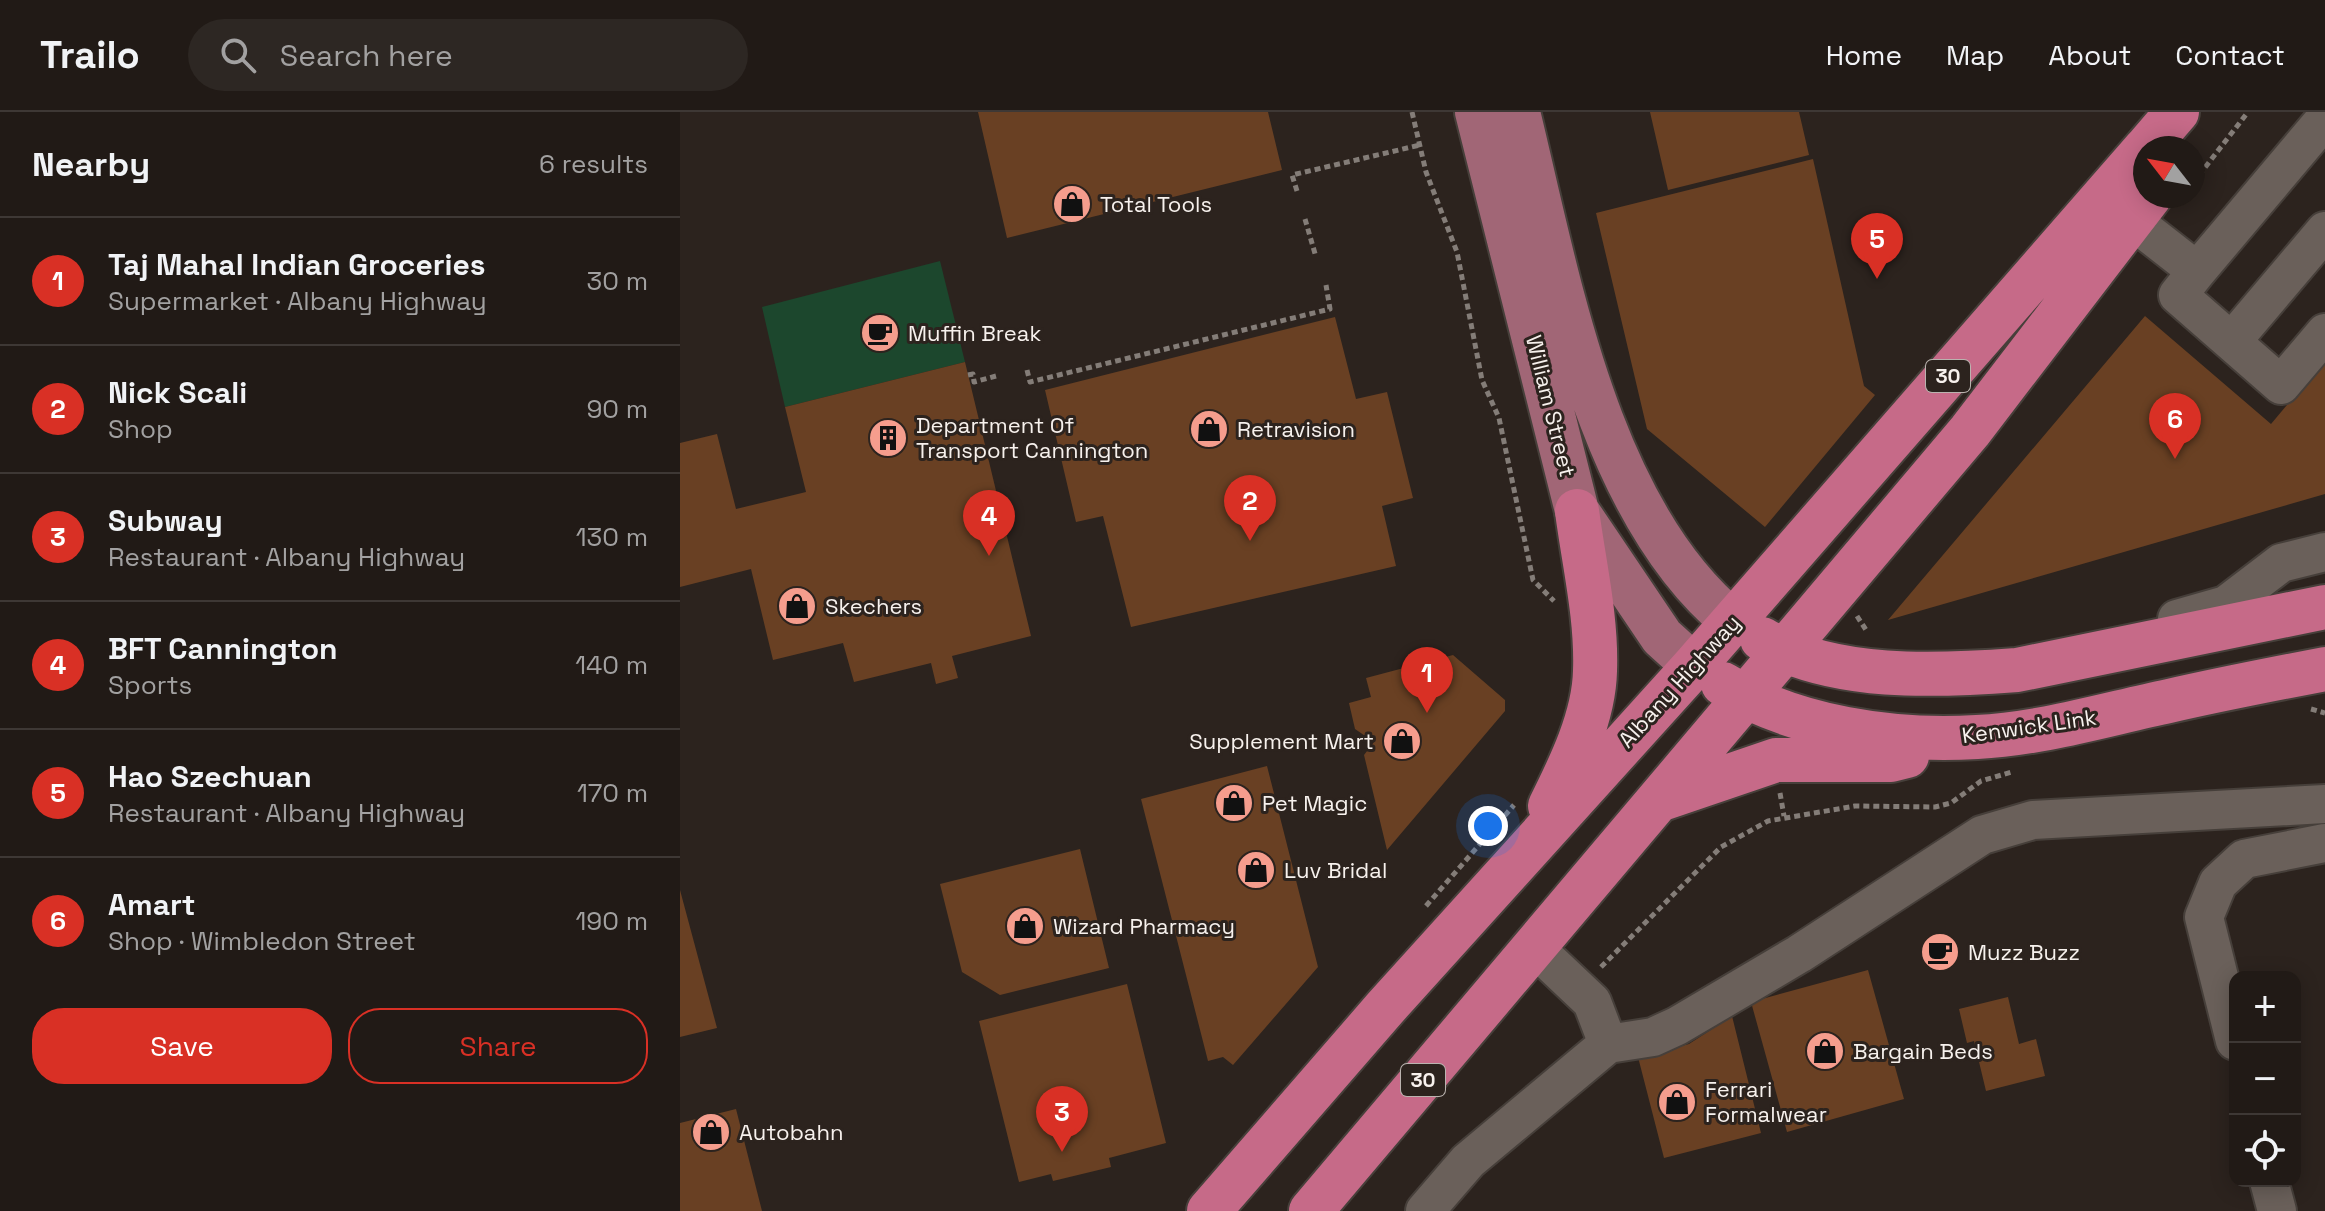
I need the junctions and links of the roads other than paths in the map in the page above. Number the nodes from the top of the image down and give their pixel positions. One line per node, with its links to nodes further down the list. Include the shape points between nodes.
1 (1477, 112): 14 (main road, William Street)
2 (1518, 112): 17 (main road, William Street, via 1571,323 1619,462 1664,549)
3 (2177, 112): 6 (highway, Albany Highway / 30)
4 (2210, 112): 7 (highway)
5 (2325, 119): 11 (street)
6 (2156, 136)
7 (2193, 136)
8 (2133, 162): 17 (highway, Albany Highway / 30)
9 (2142, 208): 11 (street); 19 (highway, 30, via 1970,431)
10 (2325, 231): 13 (street)
11 (2197, 271): 13 (street, via 2178,295)
12 (2325, 333): 13 (street, via 2281,385)
13 (2232, 341)
14 (1577, 511): 20 (main road, William Street, via 1654,627); 27 (highway, via 1595,672 1571,764)
15 (2325, 552): 18 (street, via 2281,563 2226,605 2153,625)
16 (2325, 607): 18 (highway)
17 (1732, 621): 19 (highway); 20 (highway, Albany Highway / 30)
18 (2119, 650): 19 (highway, via 2017,670 1920,676)
19 (1783, 651): 22 (highway, 30)
20 (1694, 666): 22 (highway, Kenwick Link); 27 (highway, Albany Highway / 30)
21 (2325, 669): 23 (highway, Kenwick Link)
22 (1745, 697): 23 (highway, Kenwick Link, via 1841,727 1908,736); 24 (highway, 30)
23 (1979, 737): 24 (highway, via 1891,760 1776,760)
24 (1657, 801): 28 (highway, 30)
25 (2325, 804): 30 (street, via 2033,820 1982,835 1677,1026 1653,1037)
26 (2325, 843): 29 (street, via 2244,859 2218,883 2204,917)
27 (1529, 848): 32 (highway, Albany Highway / 30)
28 (1536, 949): 30 (street, via 1592,1002); 33 (highway, 30)
29 (2229, 1017)
30 (1608, 1044): 34 (street, via 1468,1161)
31 (2271, 1187): 35 (street)
32 (1209, 1211)
33 (1311, 1211)
34 (1425, 1211)
35 (2277, 1211)

